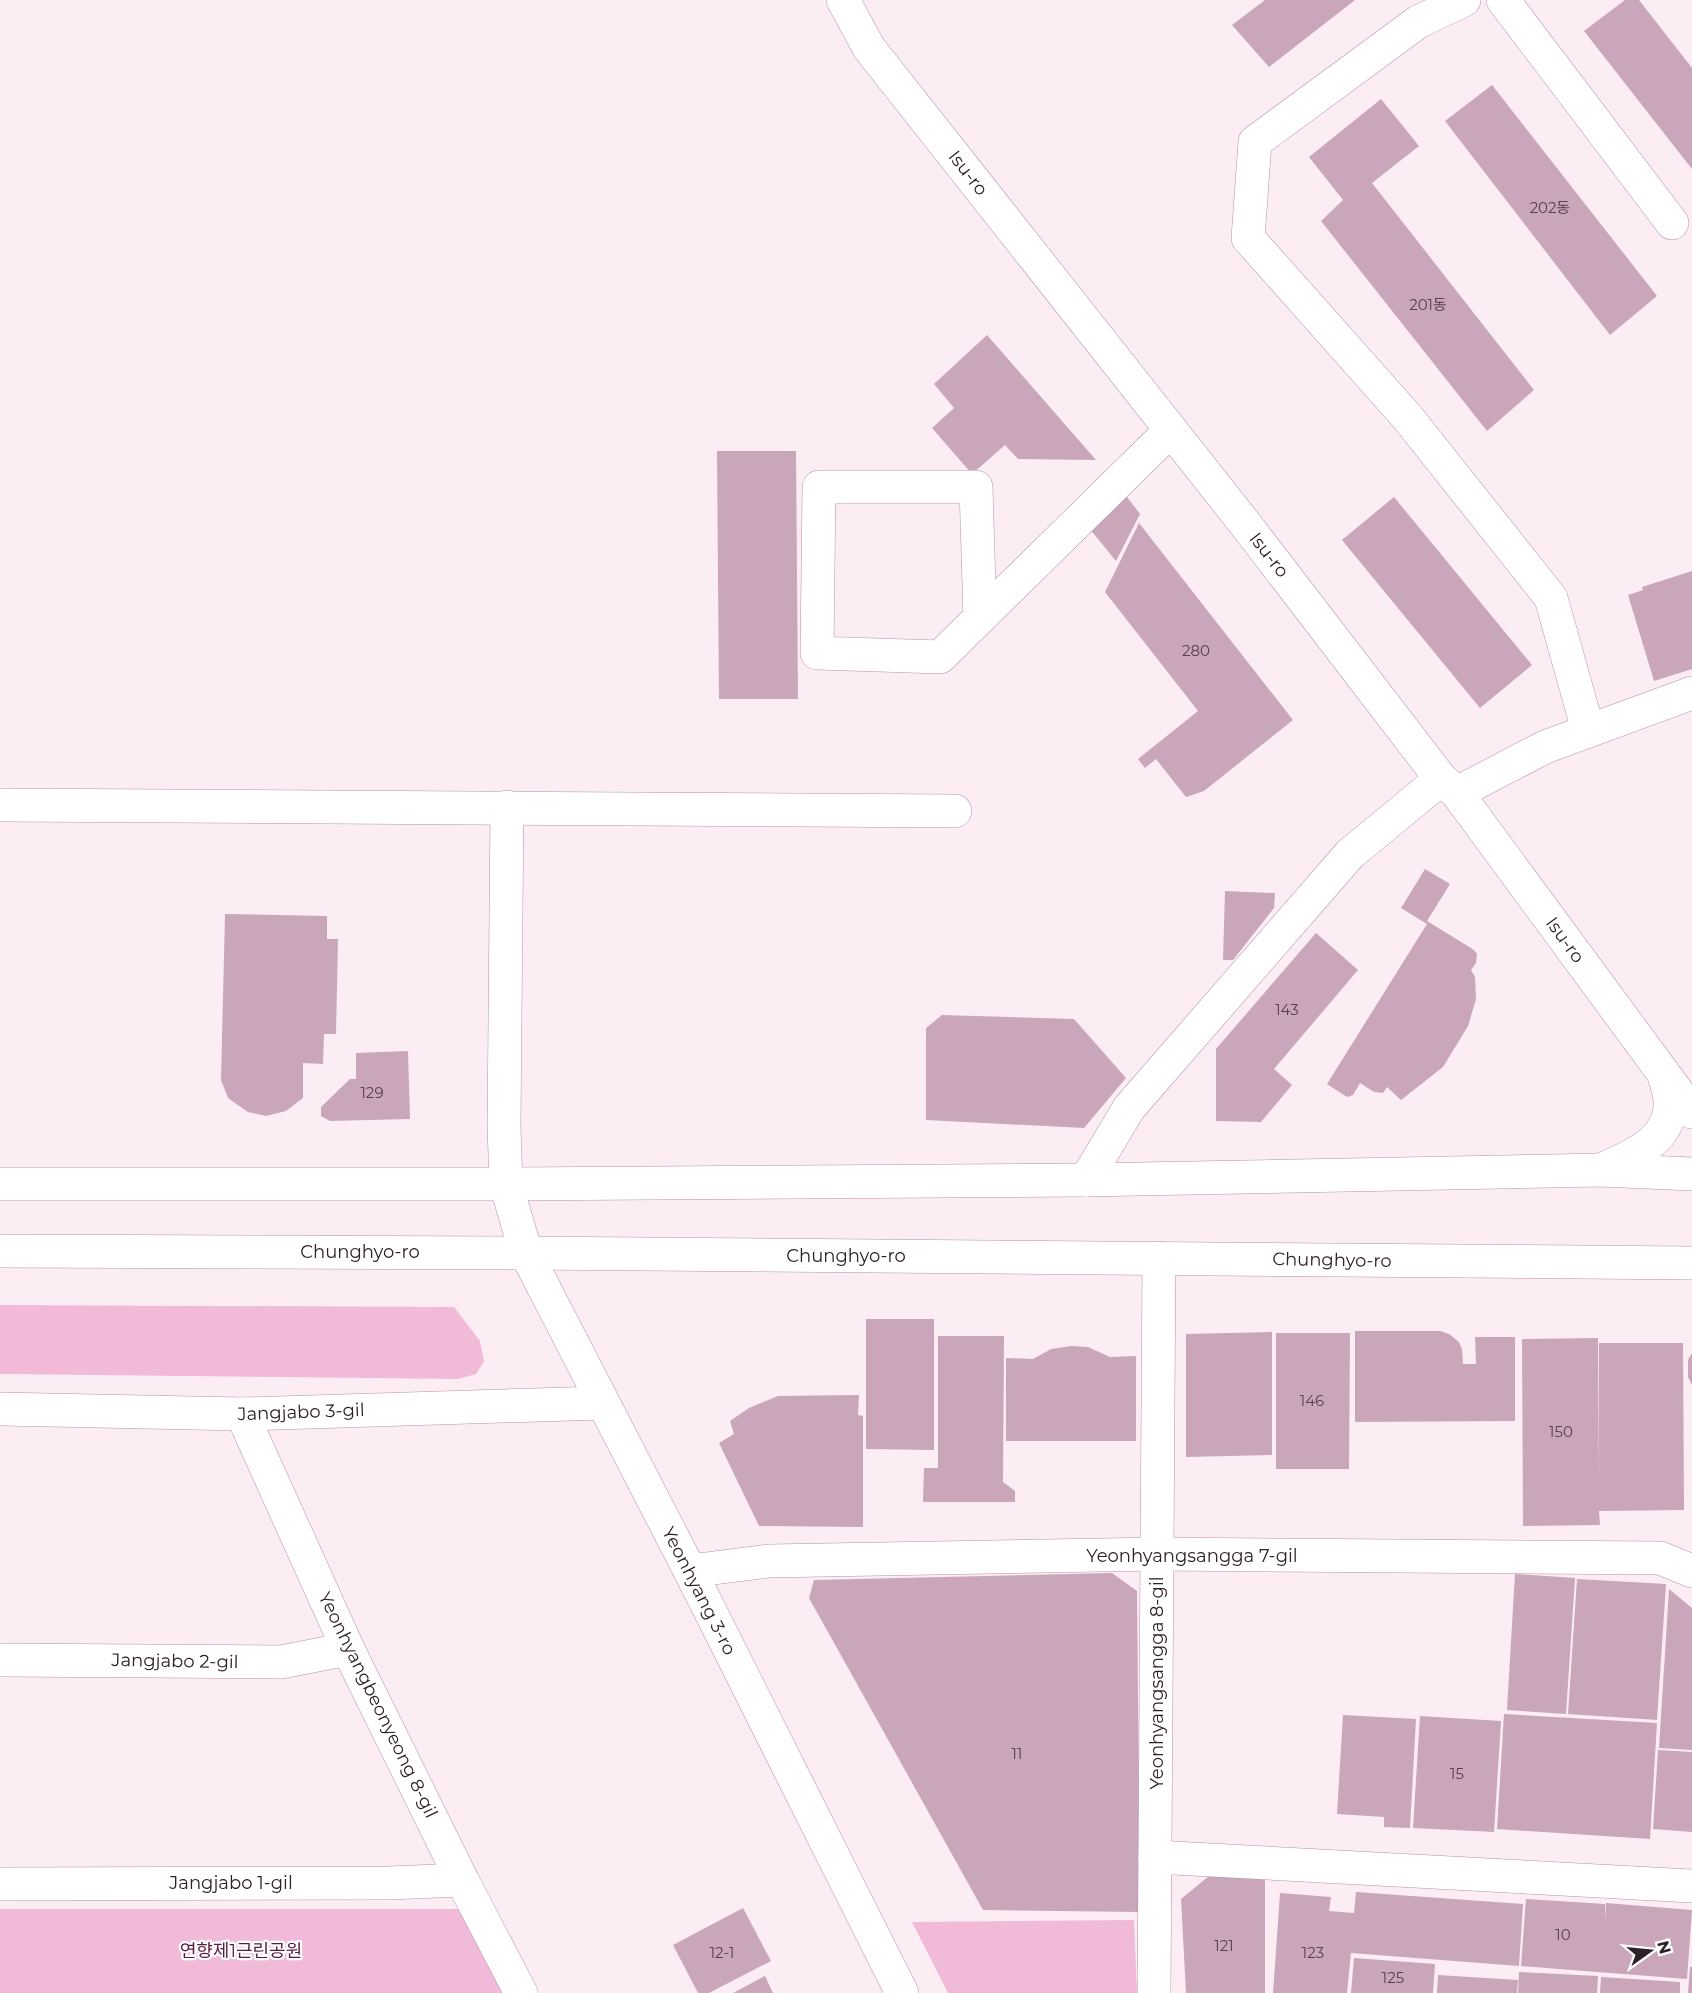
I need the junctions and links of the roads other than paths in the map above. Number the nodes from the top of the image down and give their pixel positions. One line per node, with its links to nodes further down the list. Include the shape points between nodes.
1 (843, 0): 5 (street, Isu-ro, via 869,48)
2 (1464, 0): 8 (street, via 1418,22 1255,142 1248,238 1408,418 1551,598)
3 (1503, 0): 4 (street)
4 (1672, 223)
5 (1171, 430): 6 (street); 9 (street, Isu-ro)
6 (980, 618): 6 (street, via 940,657 817,653 819,487 976,487)
7 (1692, 693): 8 (street)
8 (1588, 730): 9 (street)
9 (1449, 786): 13 (street, Isu-ro); 17 (street, via 1350,854 1129,1108)
10 (0, 804): 11 (street)
11 (507, 807): 12 (street); 19 (street, Yeonhyang 3-ro)
12 (955, 811)
13 (1664, 1074): 14 (street, Isu-ro); 15 (street, via 1670,1104 1666,1124 1654,1141)
14 (1692, 1112)
15 (1601, 1170): 16 (street); 17 (street)
16 (1692, 1174)
17 (1086, 1180): 19 (street)
18 (0, 1184): 19 (street)
19 (507, 1184): 21 (street, Yeonhyang 3-ro)
20 (0, 1251): 21 (street, Chunghyo-ro)
21 (526, 1253): 22 (street, Chunghyo-ro); 24 (street, Yeonhyang 3-ro)
22 (1159, 1258): 23 (street, Chunghyo-ro); 27 (street, Yeonhyangsangga 8-gil)
23 (1692, 1263)
24 (602, 1402): 26 (street, Jangjabo 3-gil); 29 (street, Yeonhyang 3-ro)
25 (0, 1409): 26 (street, Jangjabo 3-gil)
26 (242, 1414): 30 (street, Yeonhyangbeonyeong 8-gil)
27 (1158, 1554): 28 (street, Yeonhyangsangga 7-gil, via 1660,1558); 29 (street, Yeonhyangsangga 7-gil, via 769,1561); 32 (street, Yeonhyangsangga 8-gil)
28 (1692, 1570)
29 (690, 1571): 37 (street, Yeonhyang 3-ro)
30 (348, 1649): 31 (street, Jangjabo 2-gil, via 281,1662); 33 (street, Yeonhyangbeonyeong 8-gil)
31 (0, 1660)
32 (1155, 1857): 35 (street); 38 (street, Yeonhyangsangga 8-gil)
33 (462, 1880): 34 (street, Jangjabo 1-gil); 36 (street, Yeonhyangbeonyeong 8-gil)
34 (0, 1884)
35 (1692, 1886)
36 (521, 1993)
37 (902, 1993)
38 (1154, 1993)

